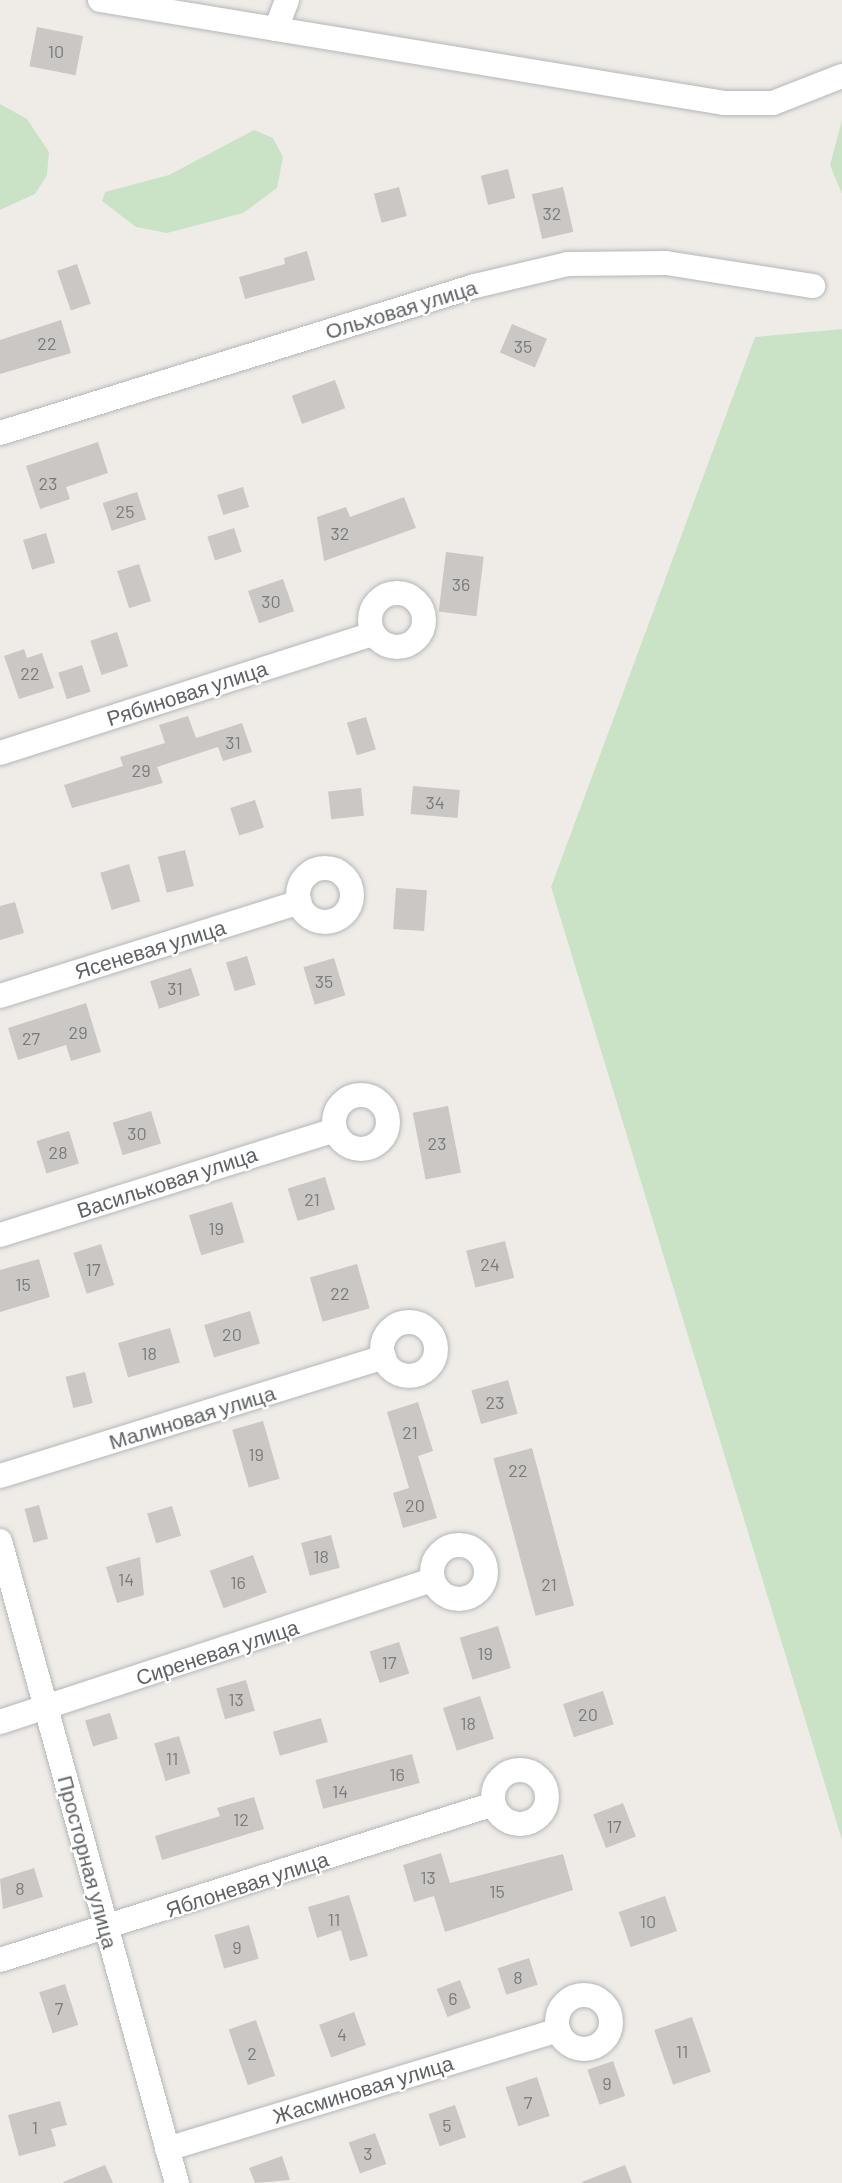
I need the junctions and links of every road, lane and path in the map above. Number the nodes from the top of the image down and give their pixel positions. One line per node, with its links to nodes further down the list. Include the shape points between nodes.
1 (100, 0): 3 (street)
2 (287, 0): 3 (street)
3 (276, 29): 4 (street, via 724,103 773,103)
4 (842, 75)
5 (813, 286): 6 (street, Ольховая улица, via 666,262 568,264 475,286)
6 (0, 433)
7 (374, 634): 8 (street, Рябиновая улица)
8 (0, 753)
9 (300, 902): 10 (street, Ясеневая улица)
10 (0, 996)
11 (335, 1130): 12 (street, Васильковая улица)
12 (0, 1235)
13 (384, 1357): 14 (street, Малиновая улица)
14 (0, 1476)
15 (0, 1541): 17 (street, Просторная улица)
16 (433, 1580): 17 (street, Сиреневая улица)
17 (46, 1708): 18 (street, Сиреневая улица); 20 (street, Просторная улица)
18 (0, 1722)
19 (494, 1804): 20 (street, Яблоневая улица)
20 (107, 1929): 21 (street, Яблоневая улица); 23 (street, Просторная улица)
21 (0, 1960)
22 (558, 2030): 23 (street, Жасминовая улица)
23 (167, 2148): 24 (street, Просторная улица)
24 (177, 2183)

